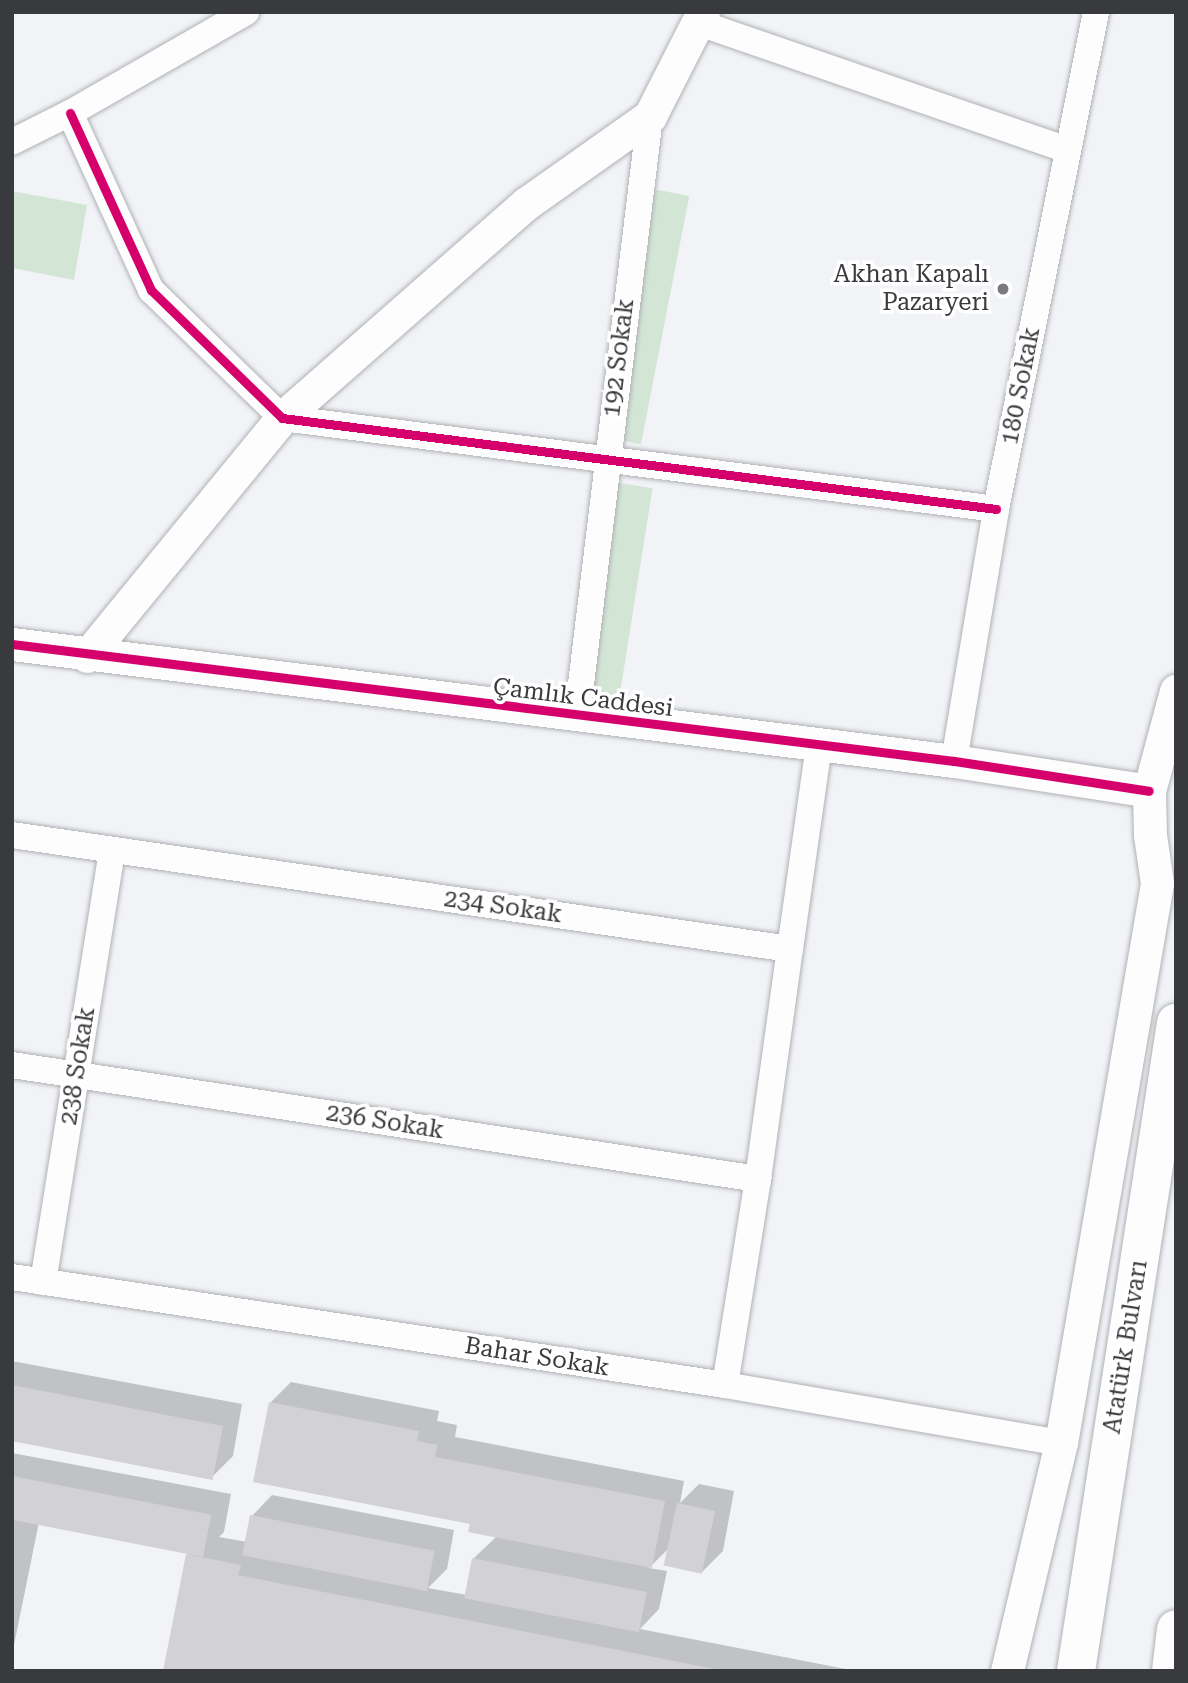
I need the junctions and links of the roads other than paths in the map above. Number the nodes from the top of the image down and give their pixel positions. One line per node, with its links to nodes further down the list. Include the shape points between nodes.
1 (246, 12): 4 (street)
2 (1096, 12): 7 (street, 180 Sokak)
3 (701, 18): 5 (street, 192 Sokak); 7 (street)
4 (70, 113): 6 (street); 8 (street, via 151,290)
5 (650, 116): 8 (street, via 527,203); 9 (street, 192 Sokak)
6 (12, 142)
7 (1068, 150): 10 (street, 180 Sokak)
8 (282, 418): 9 (street); 12 (street)
9 (606, 458): 10 (street); 14 (street, 192 Sokak)
10 (996, 509): 16 (street, 180 Sokak)
11 (12, 644): 12 (street, Çamlık Caddesi)
12 (87, 656): 14 (street, Çamlık Caddesi)
13 (1176, 691): 17 (street)
14 (577, 717): 15 (street, Çamlık Caddesi)
15 (819, 746): 16 (street, Çamlık Caddesi); 20 (street)
16 (954, 761): 17 (street, Çamlık Caddesi)
17 (1149, 791): 28 (street, via 1157,883)
18 (12, 835): 19 (street, 234 Sokak)
19 (112, 850): 20 (street, 234 Sokak); 23 (street, 238 Sokak)
20 (790, 949): 24 (street)
21 (1176, 1023): 31 (main road, Atatürk Bulvarı)
22 (12, 1065): 23 (street, 236 Sokak)
23 (77, 1075): 24 (street, 236 Sokak); 26 (street, 238 Sokak)
24 (758, 1180): 27 (street)
25 (12, 1277): 26 (street, Bahar Sokak)
26 (43, 1282): 27 (street, Bahar Sokak)
27 (725, 1385): 28 (street, Bahar Sokak)
28 (1061, 1443): 30 (street)
29 (1176, 1629): 32 (main road)
30 (1007, 1671)
31 (1076, 1671)
32 (1171, 1671)

